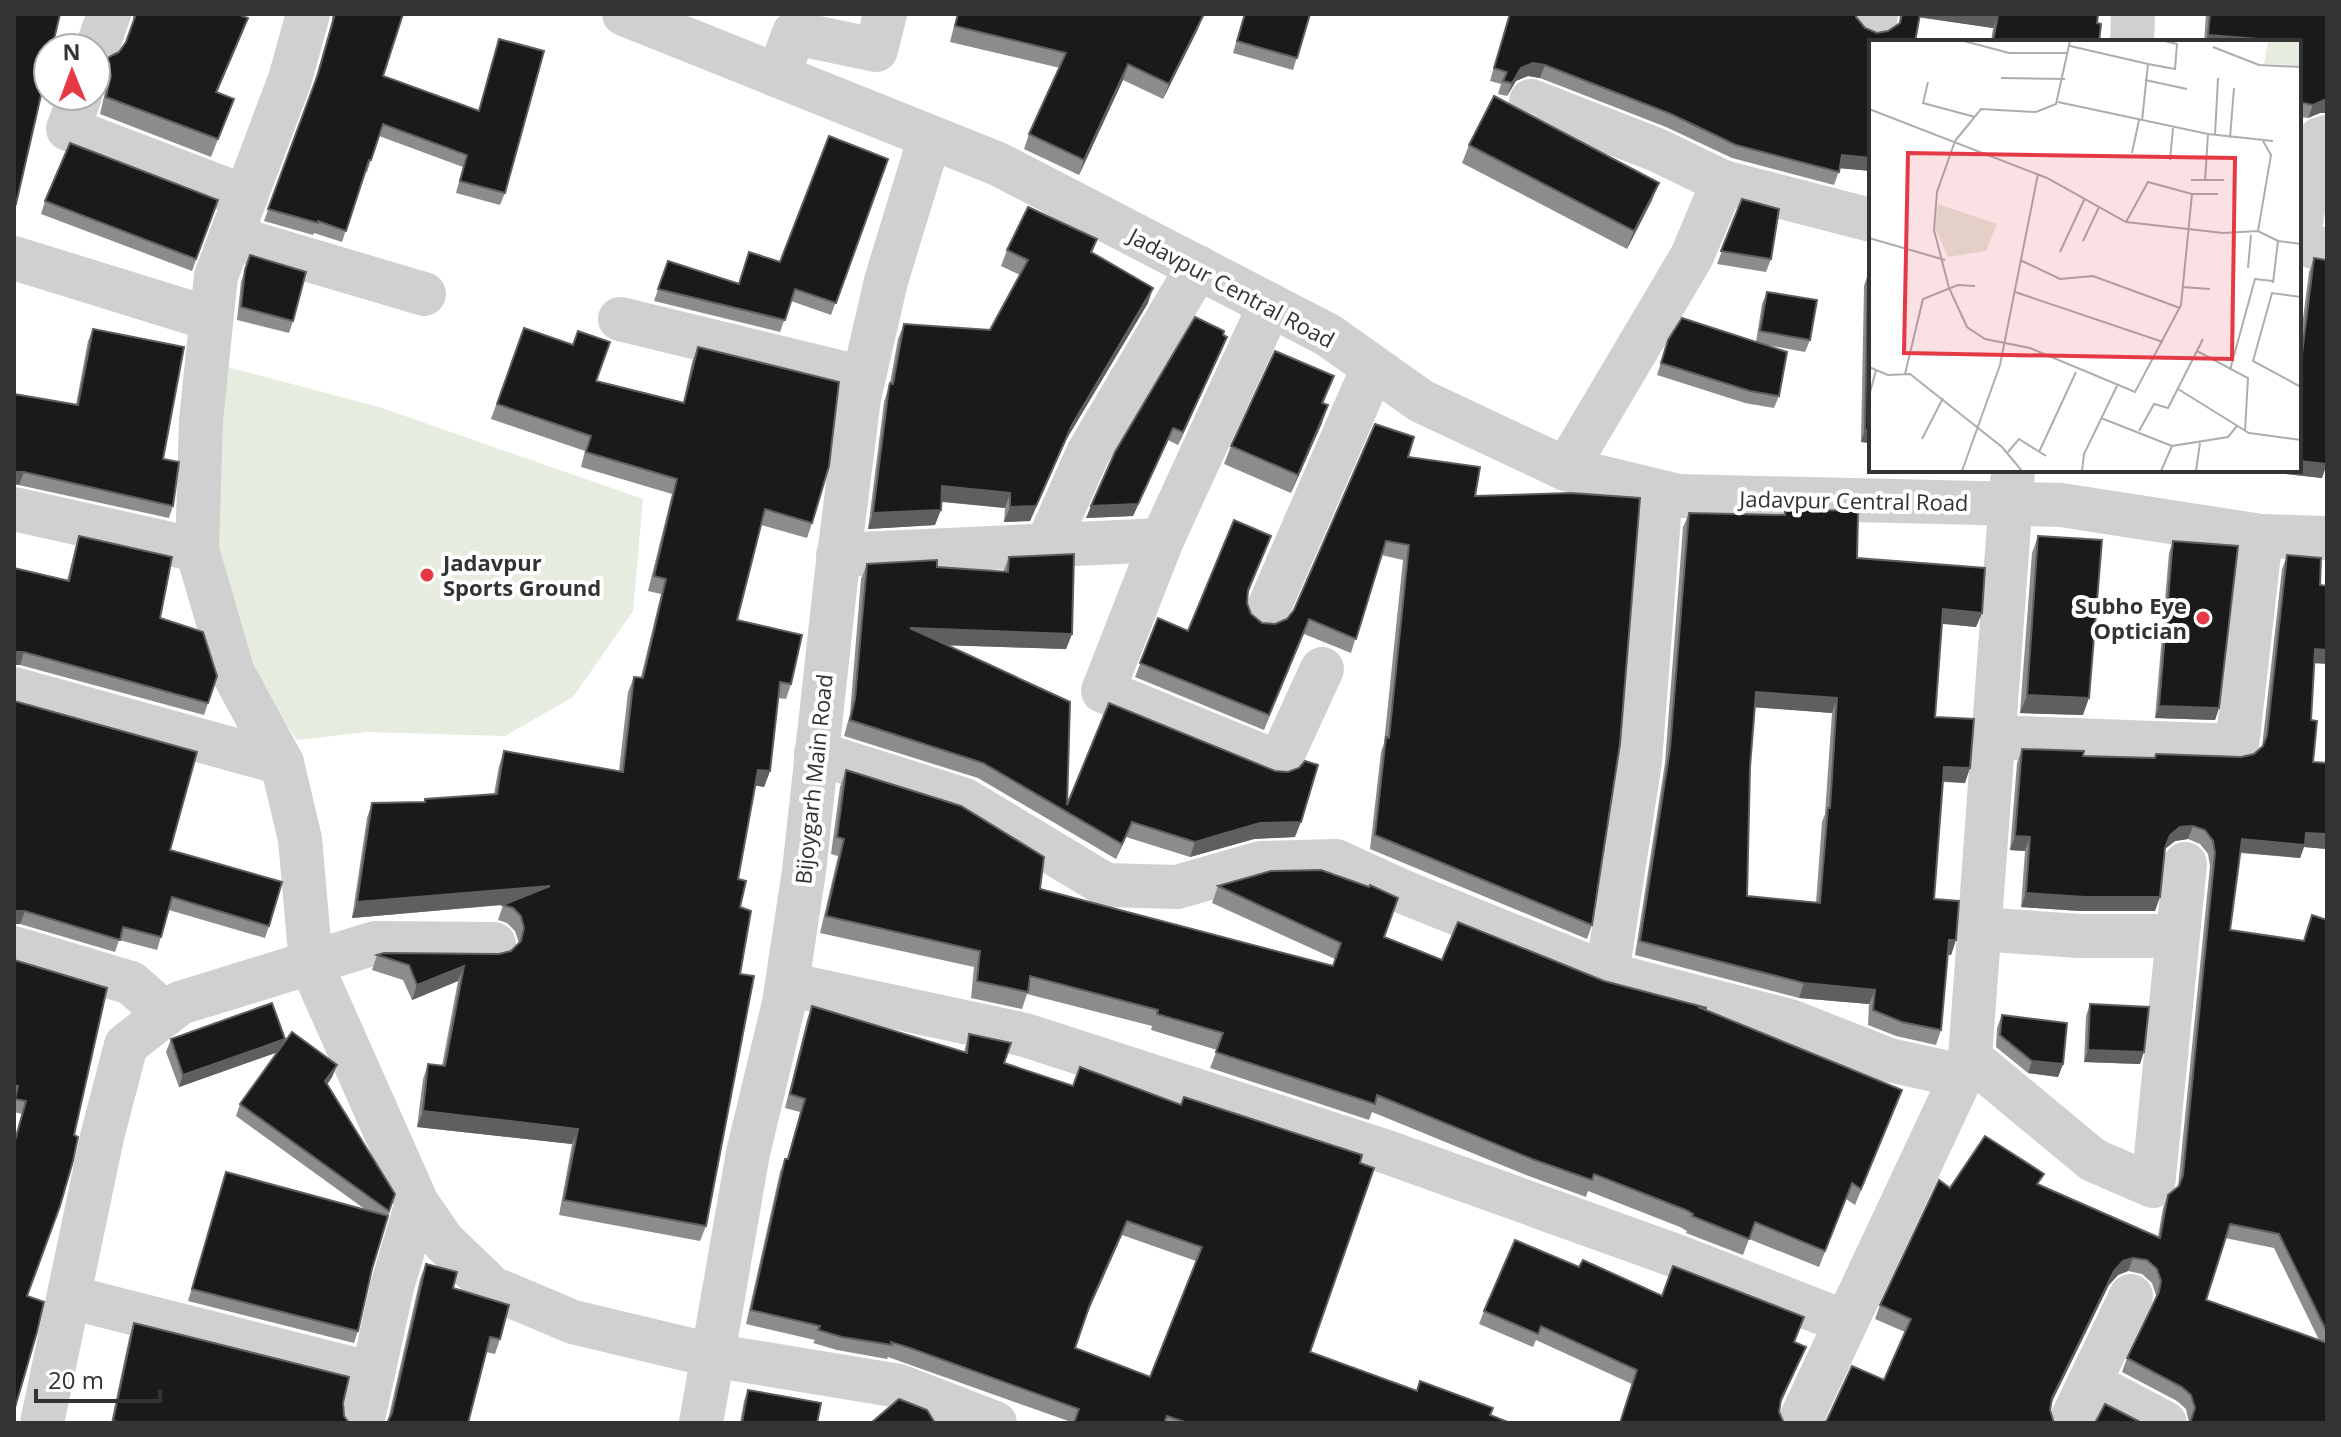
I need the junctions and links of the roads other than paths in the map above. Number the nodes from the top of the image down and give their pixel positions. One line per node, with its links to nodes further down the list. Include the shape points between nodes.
1 (308, 14): 12 (street)
2 (624, 14): 6 (street, Jadavpur Central Road)
3 (885, 14): 6 (street, via 876,50 794,33)
4 (2133, 14): 5 (street)
5 (2132, 40)
6 (778, 76): 9 (street, Jadavpur Central Road)
7 (1531, 101): 11 (street)
8 (74, 112): 12 (street, via 68,129)
9 (930, 137): 19 (street, Jadavpur Central Road, via 998,164); 25 (street, Bijoygarh Main Road)
10 (2327, 137): 14 (street, via 2313,148)
11 (1723, 182): 13 (street); 26 (street, via 1692,256)
12 (246, 197): 15 (street)
13 (1869, 219)
14 (2301, 223)
15 (231, 237): 20 (street); 22 (street, via 216,276)
16 (2301, 238): 17 (street, via 2313,248)
17 (2327, 249)
18 (14, 258): 22 (street)
19 (1198, 267): 21 (street, Jadavpur Central Road); 33 (street, via 1088,453)
20 (424, 294)
21 (1270, 305): 24 (street, Jadavpur Central Road, via 1328,335); 32 (street)
22 (211, 319): 34 (street)
23 (620, 319): 25 (street)
24 (1373, 368): 26 (street, Jadavpur Central Road, via 1421,401); 36 (street)
25 (863, 378): 35 (street, Bijoygarh Main Road)
26 (1566, 469): 28 (street, Jadavpur Central Road)
27 (2011, 487): 28 (street, Jadavpur Central Road, via 1678,496); 30 (street, Jadavpur Central Road, via 2061,505); 39 (street)
28 (1661, 492): 48 (street, via 1640,761)
29 (14, 509): 34 (street)
30 (2261, 536): 31 (street, Jadavpur Central Road); 39 (street, via 2237,746)
31 (2327, 538)
32 (1162, 540): 33 (street); 37 (street, via 1103,691 1279,763)
33 (1047, 545): 35 (street)
34 (197, 550): 41 (street, via 233,673)
35 (838, 555): 40 (street, Bijoygarh Main Road)
36 (1266, 614)
37 (1322, 669)
38 (14, 689): 41 (street)
39 (1993, 737): 43 (street)
40 (816, 753): 48 (street, via 965,800 1106,885 1177,887 1261,863 1336,861); 49 (street, Bijoygarh Main Road)
41 (282, 763): 47 (street, via 300,839)
42 (2185, 864): 44 (street)
43 (1979, 929): 44 (street); 51 (street)
44 (2177, 936): 51 (street, via 2153,1186 2093,1160)
45 (494, 944): 47 (street, via 375,943)
46 (14, 948): 50 (street, via 131,983)
47 (311, 964): 50 (street, via 180,1003); 52 (street)
48 (1607, 974): 51 (street, via 1790,1021 1889,1060)
49 (787, 984): 55 (street, via 1040,1039 1387,1152); 56 (street, Bijoygarh Main Road, via 748,1153)
50 (166, 1014): 54 (street, via 126,1045)
51 (1966, 1067): 55 (street)
52 (417, 1203): 56 (street, via 443,1241 492,1288 573,1322); 57 (street)
53 (2131, 1296): 58 (street)
54 (69, 1297): 57 (street); 59 (street)
55 (1845, 1322): 63 (street)
56 (711, 1355): 61 (street, Bijoygarh Main Road); 62 (street, via 899,1386)
57 (373, 1374): 60 (street)
58 (2089, 1383): 64 (street); 65 (street)
59 (42, 1423)
60 (362, 1423)
61 (701, 1423)
62 (995, 1423)
63 (1799, 1423)
64 (2070, 1423)
65 (2165, 1423)

